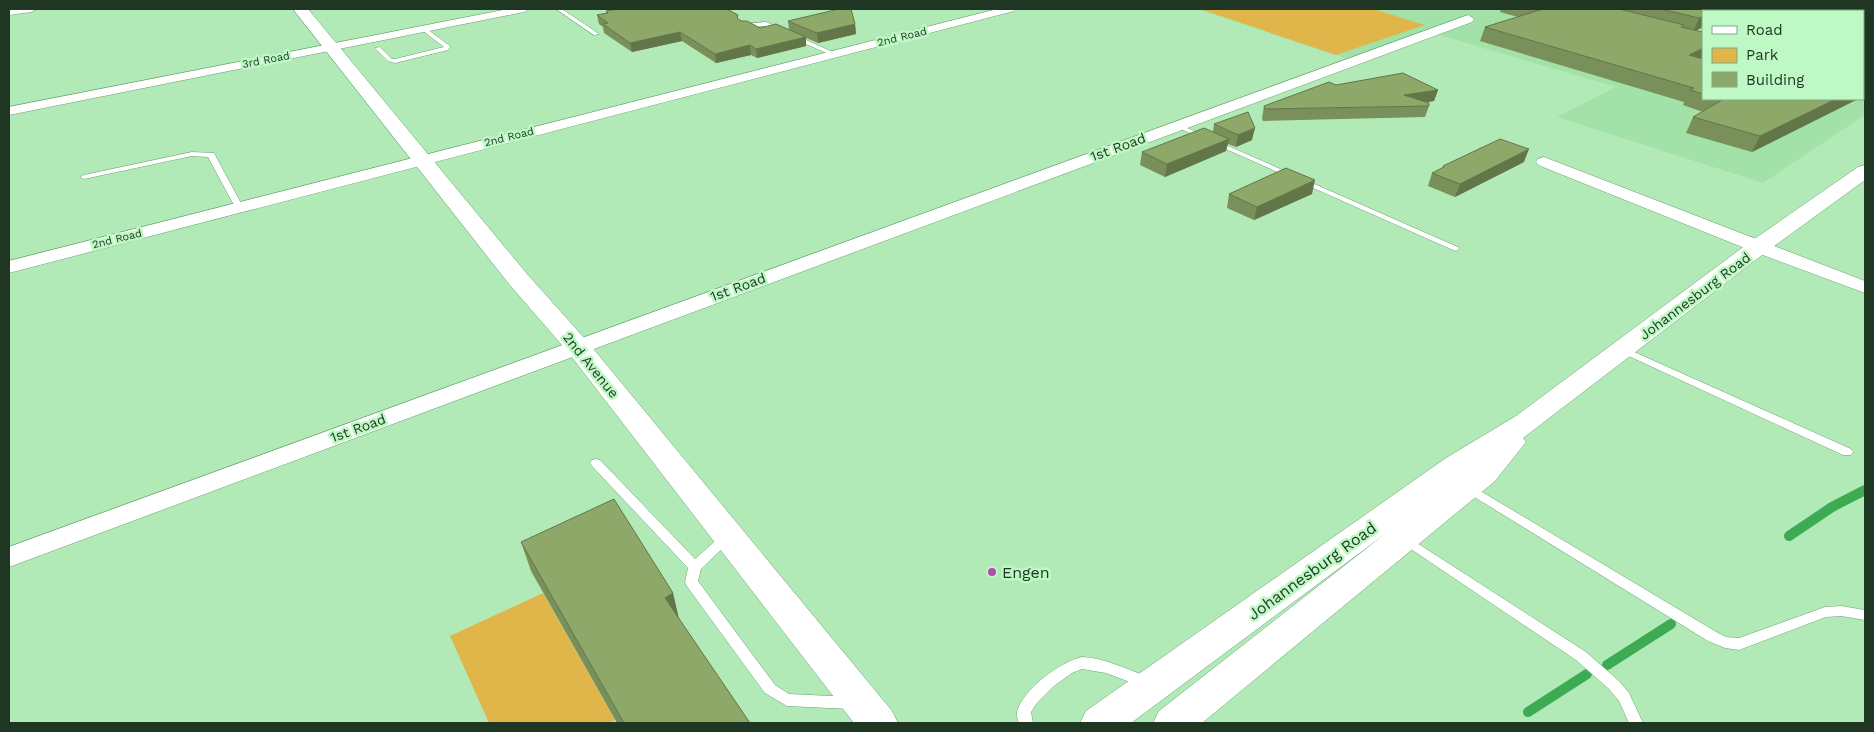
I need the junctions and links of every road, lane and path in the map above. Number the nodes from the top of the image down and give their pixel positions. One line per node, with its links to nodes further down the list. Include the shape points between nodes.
1 (31, 9): 6 (street)
2 (300, 9): 11 (main road, 2nd Avenue)
3 (524, 9): 9 (street, 3rd Road)
4 (559, 9): 10 (lane)
5 (1010, 9): 13 (street, 2nd Road)
6 (9, 12)
7 (1468, 19): 15 (street, 1st Road)
8 (744, 26): 13 (lane, via 766,24)
9 (424, 29): 11 (street, 3rd Road); 12 (lane, via 448,47 395,61)
10 (596, 34)
11 (331, 47): 14 (street, 3rd Road); 16 (main road, 2nd Avenue)
12 (378, 48)
13 (833, 54): 16 (street, 2nd Road)
14 (9, 111)
15 (1176, 125): 22 (lane); 25 (street, 1st Road)
16 (423, 160): 20 (street, 2nd Road); 25 (main road, 2nd Avenue, via 518,279)
17 (1544, 162): 21 (street)
18 (1865, 171): 21 (main road, Johannesburg Road)
19 (84, 177): 20 (lane, via 192,154 211,155)
20 (239, 207): 23 (street, 2nd Road)
21 (1758, 247): 24 (street); 26 (main road, Johannesburg Road)
22 (1456, 248)
23 (9, 267)
24 (1865, 287)
25 (577, 346): 31 (main road, 2nd Avenue); 33 (street, 1st Road)
26 (1623, 350): 27 (main road, Johannesburg Road); 28 (lane)
27 (1526, 423): 30 (main road, Johannesburg Road, via 1484,473); 36 (main road, Johannesburg Road, via 1457,466)
28 (1847, 452)
29 (596, 463): 34 (lane)
30 (1467, 487): 32 (main road, Johannesburg Road); 35 (lane, via 1725,642 1739,644 1825,612)
31 (729, 535): 34 (lane); 37 (main road, 2nd Avenue)
32 (1403, 538): 40 (main road, Johannesburg Road); 41 (lane, via 1580,656 1614,685 1624,697)
33 (9, 557)
34 (695, 567): 37 (lane, via 691,582 770,689 787,700)
35 (1865, 615)
36 (1154, 684): 38 (lane, via 1090,663 1073,665 1042,688 1028,704 1024,712); 39 (main road, Johannesburg Road)
37 (870, 713)
38 (1026, 723)
39 (1100, 723)
40 (1173, 723)
41 (1636, 723)

